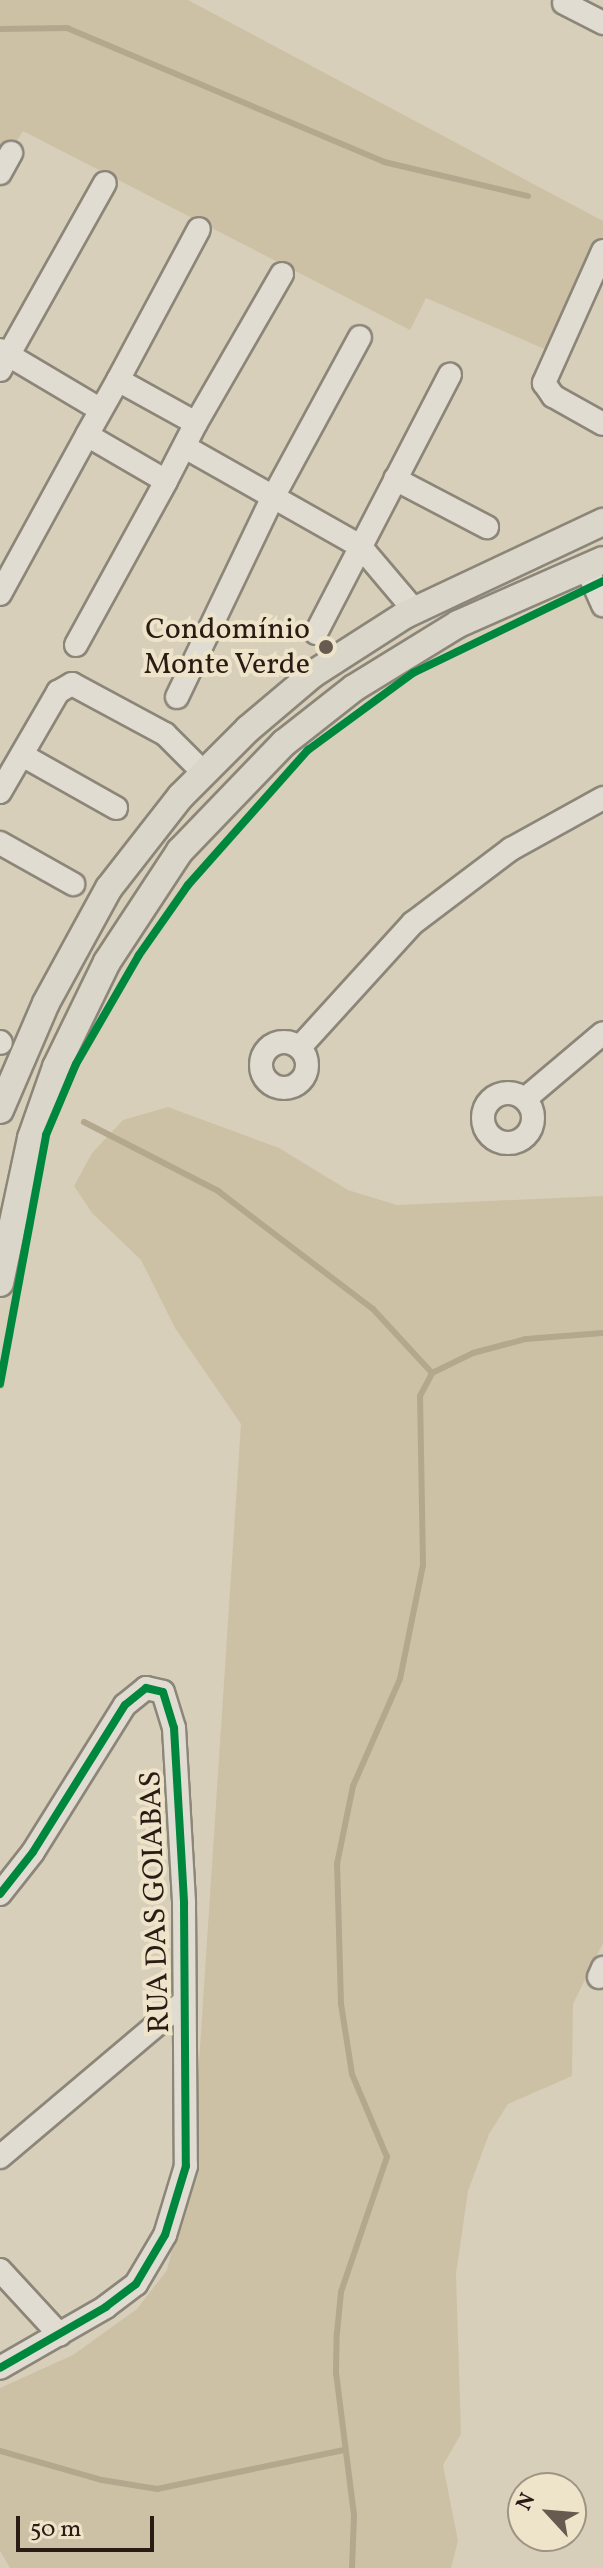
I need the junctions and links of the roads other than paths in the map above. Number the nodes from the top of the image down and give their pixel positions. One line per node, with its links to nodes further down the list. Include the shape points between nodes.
1 (564, 3): 2 (street)
2 (603, 23)
3 (11, 153): 4 (street)
4 (0, 173)
5 (105, 183): 10 (street)
6 (199, 229): 12 (street)
7 (603, 251): 15 (street, via 544,383 553,396)
8 (282, 274): 14 (street)
9 (360, 337): 20 (street)
10 (3, 358): 13 (street)
11 (450, 375): 18 (street)
12 (118, 380): 13 (street); 14 (street)
13 (101, 410): 16 (street)
14 (196, 423): 17 (street)
15 (603, 424)
16 (87, 435): 19 (street); 25 (street)
17 (185, 447): 19 (street); 20 (street)
18 (395, 479): 22 (street); 23 (street)
19 (166, 481): 29 (street)
20 (272, 499): 23 (street); 30 (street)
21 (603, 522): 27 (main road)
22 (487, 527)
23 (360, 546): 27 (street); 28 (street)
24 (595, 563): 26 (street); 42 (main road, via 458,624 354,688 284,743 180,851 107,962 51,1079 31,1138)
25 (0, 594)
26 (603, 605)
27 (414, 610): 32 (main road, via 313,674)
28 (316, 633)
29 (76, 645)
30 (177, 697)
31 (22, 755): 32 (street, via 58,692 72,684 165,734); 33 (street); 35 (street)
32 (204, 773): 41 (main road, via 130,857 90,918)
33 (0, 792)
34 (603, 798): 39 (street, via 511,849 413,923)
35 (116, 808)
36 (0, 843): 37 (street)
37 (73, 884)
38 (603, 1033): 40 (street)
39 (300, 1047)
40 (525, 1099)
41 (0, 1110)
42 (0, 1283)
43 (0, 1894): 44 (street, RUA DAS GOIABAS, via 33,1852 125,1705 137,1692 157,1688 169,1701 174,1728 184,1904)
44 (182, 2003): 45 (street); 47 (street, RUA DAS GOIABAS, via 189,2129 186,2166 165,2235 136,2284)
45 (0, 2157)
46 (0, 2270): 47 (street)
47 (60, 2335): 48 (street, RUA DAS GOIABAS)
48 (0, 2368)

